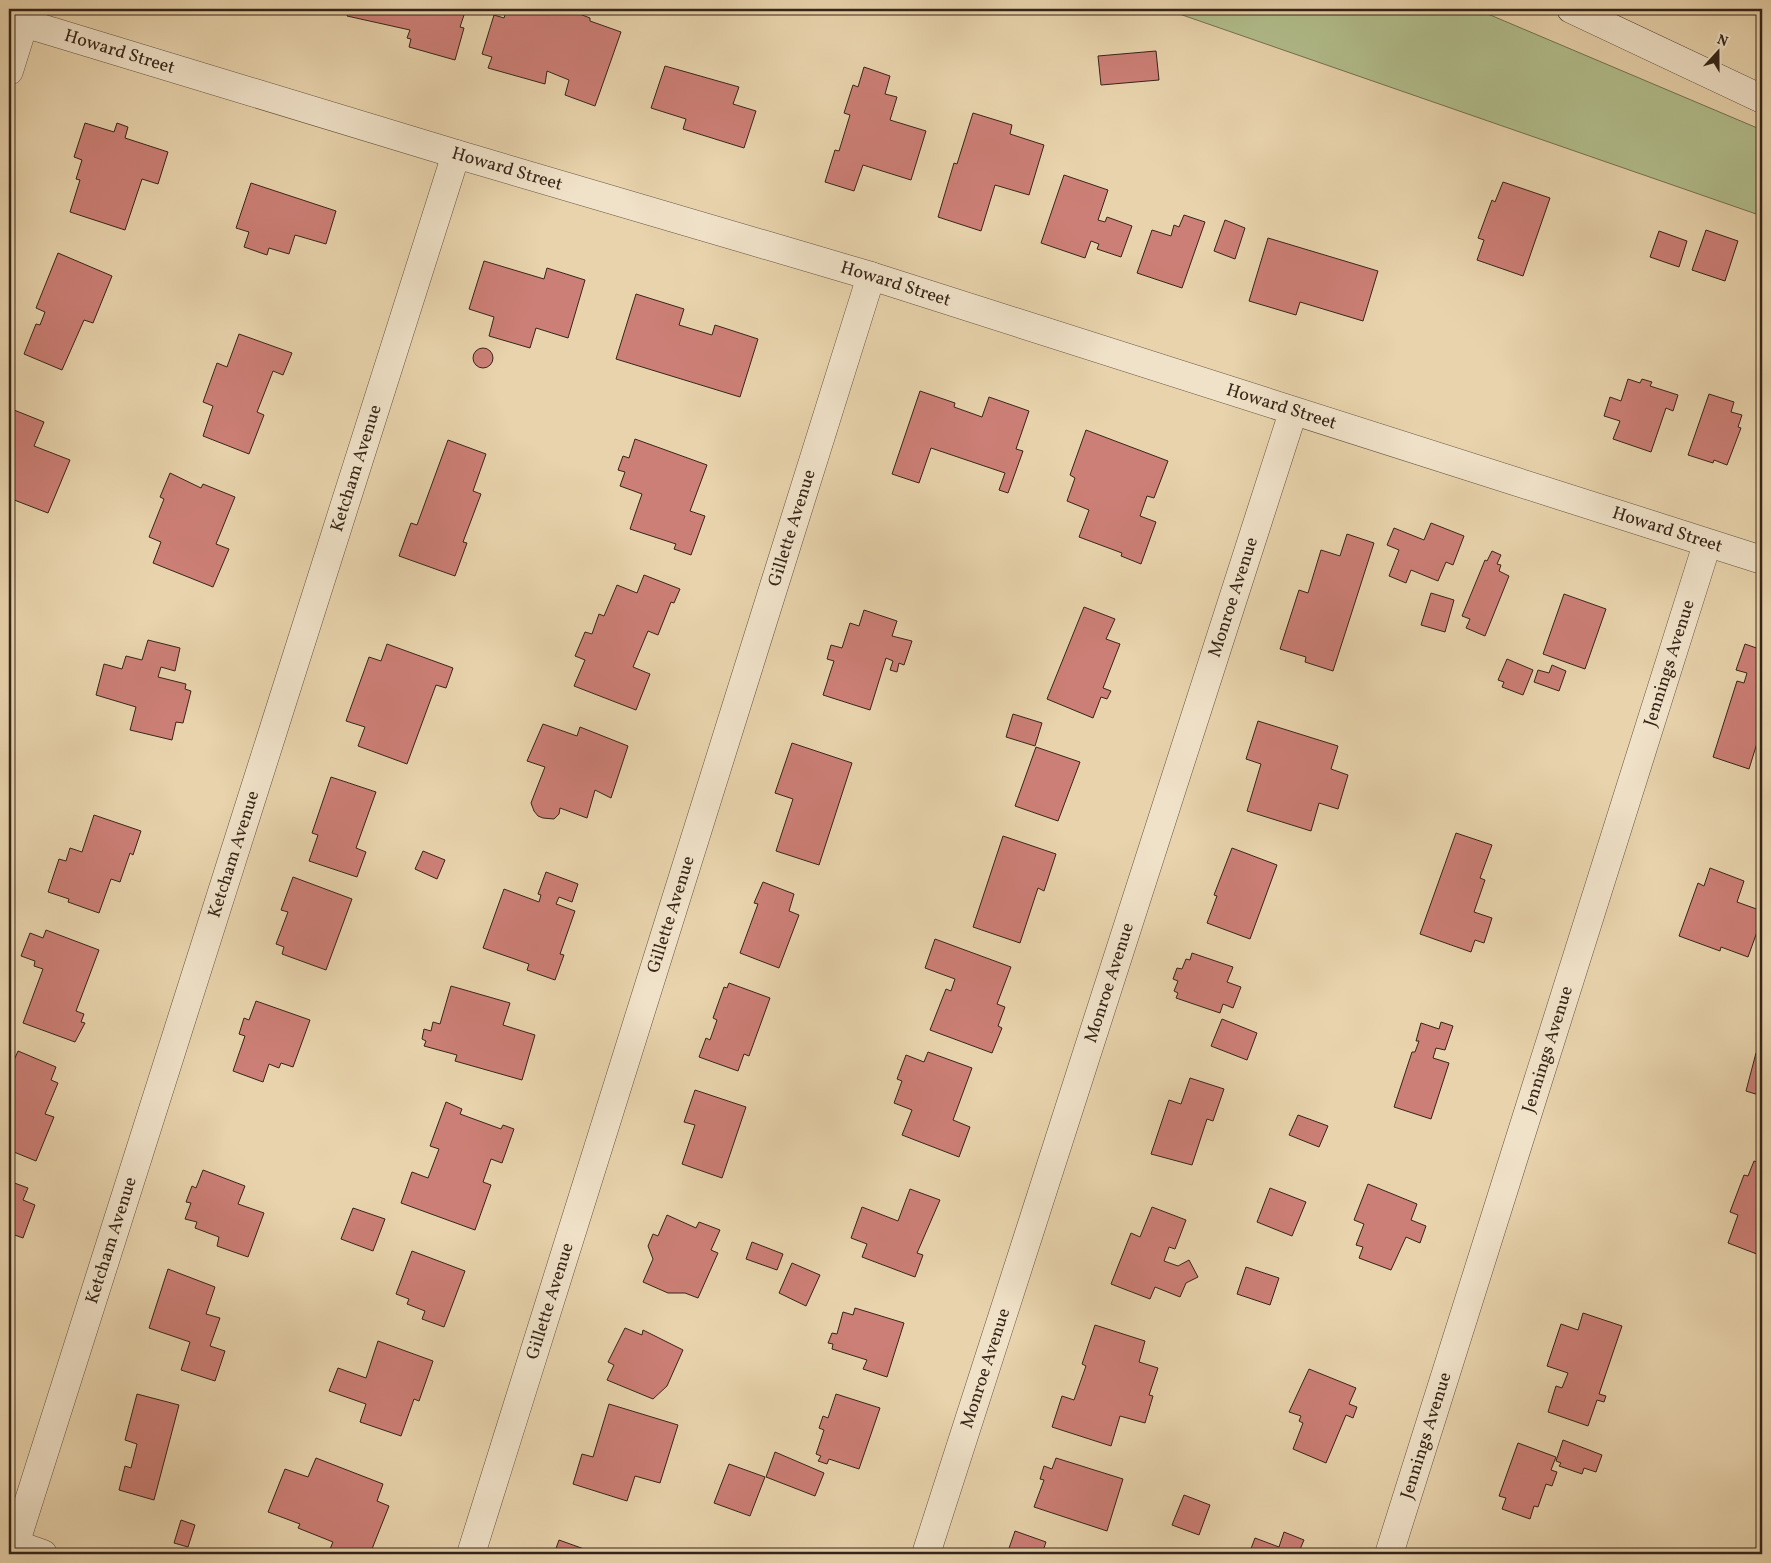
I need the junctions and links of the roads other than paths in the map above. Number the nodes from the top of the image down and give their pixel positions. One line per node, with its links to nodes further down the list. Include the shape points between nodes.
1 (1571, 9): 3 (street)
2 (9, 71): 4 (street, Howard Street, via 24,23)
3 (1762, 99)
4 (456, 154): 5 (street, Howard Street); 9 (street, Ketcham Avenue)
5 (871, 276): 6 (street, Howard Street); 11 (street, Gillette Avenue)
6 (1293, 412): 7 (street, Howard Street); 12 (street, Monroe Avenue)
7 (1707, 544): 8 (street, Howard Street); 13 (street, Jennings Avenue)
8 (1762, 560)
9 (12, 1547): 10 (street)
10 (43, 1554)
11 (470, 1554)
12 (926, 1554)
13 (1389, 1554)

